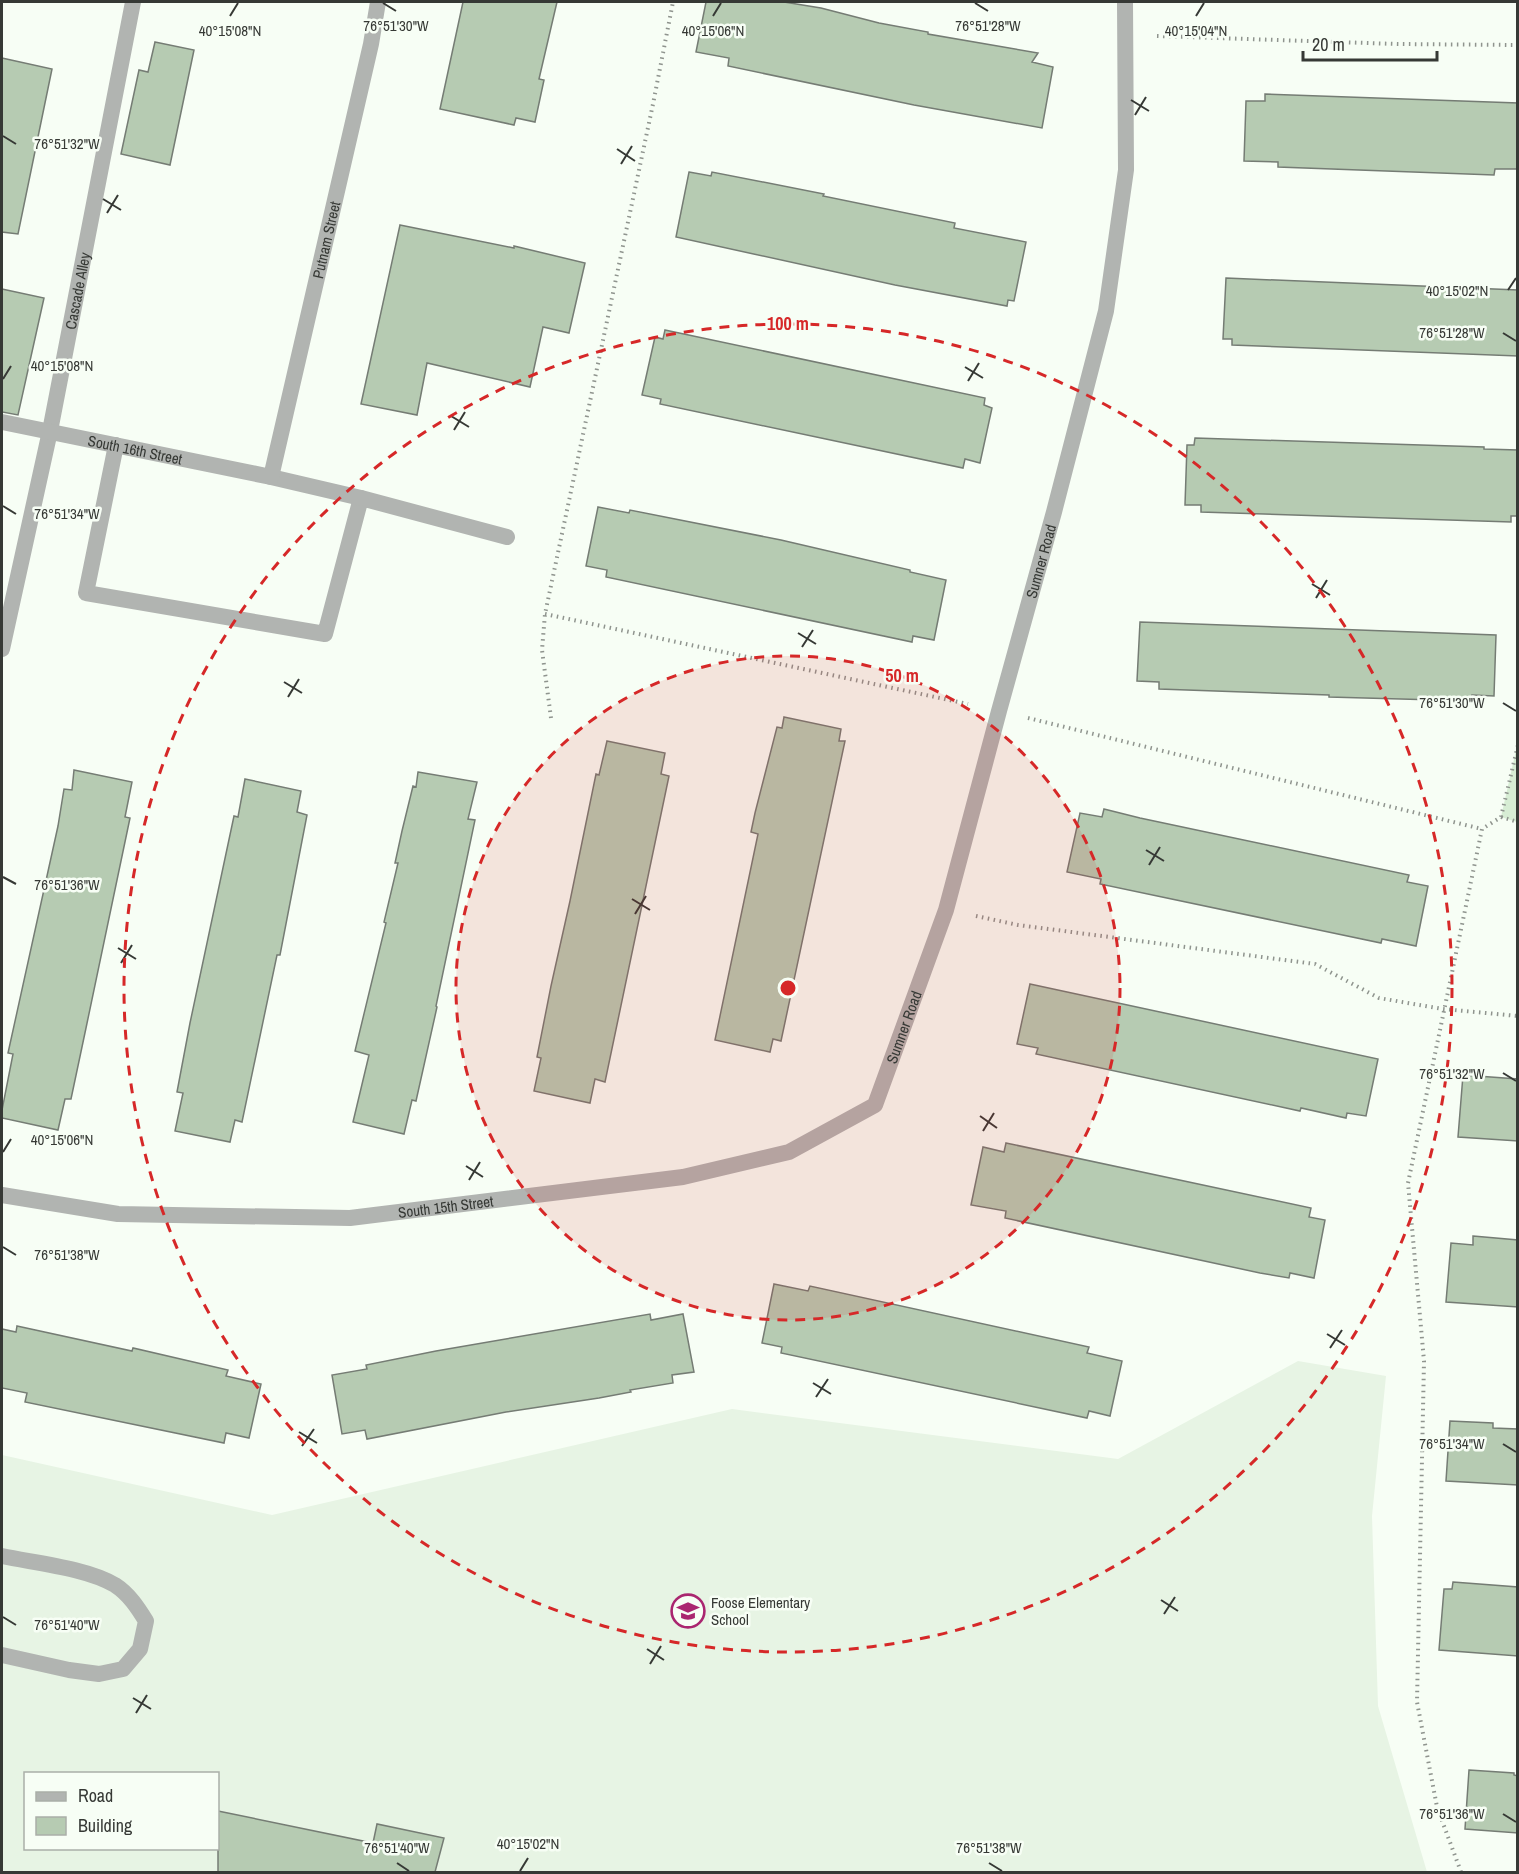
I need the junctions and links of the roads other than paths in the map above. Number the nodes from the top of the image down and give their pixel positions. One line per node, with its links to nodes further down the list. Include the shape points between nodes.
1 (133, 2): 5 (street, Cascade Alley)
2 (378, 2): 7 (street, Putnam Street)
3 (1125, 2): 11 (street, Sumner Road, via 1126,170 1106,311 946,910)
4 (2, 422): 5 (street, South 16th Street)
5 (50, 432): 6 (street, South 16th Street); 10 (street, Cascade Alley)
6 (116, 445): 7 (street, South 16th Street); 8 (street, via 86,593 325,634)
7 (271, 477): 8 (street, South 16th Street)
8 (361, 498): 9 (street, South 16th Street)
9 (507, 537)
10 (2, 649)
11 (875, 1105): 12 (street, South 15th Street, via 789,1152 682,1176 350,1218 118,1214)
12 (2, 1196)
13 (2, 1556): 14 (street, via 90,1574 116,1586 137,1605 146,1621 140,1649 123,1669 99,1674)
14 (2, 1655)

